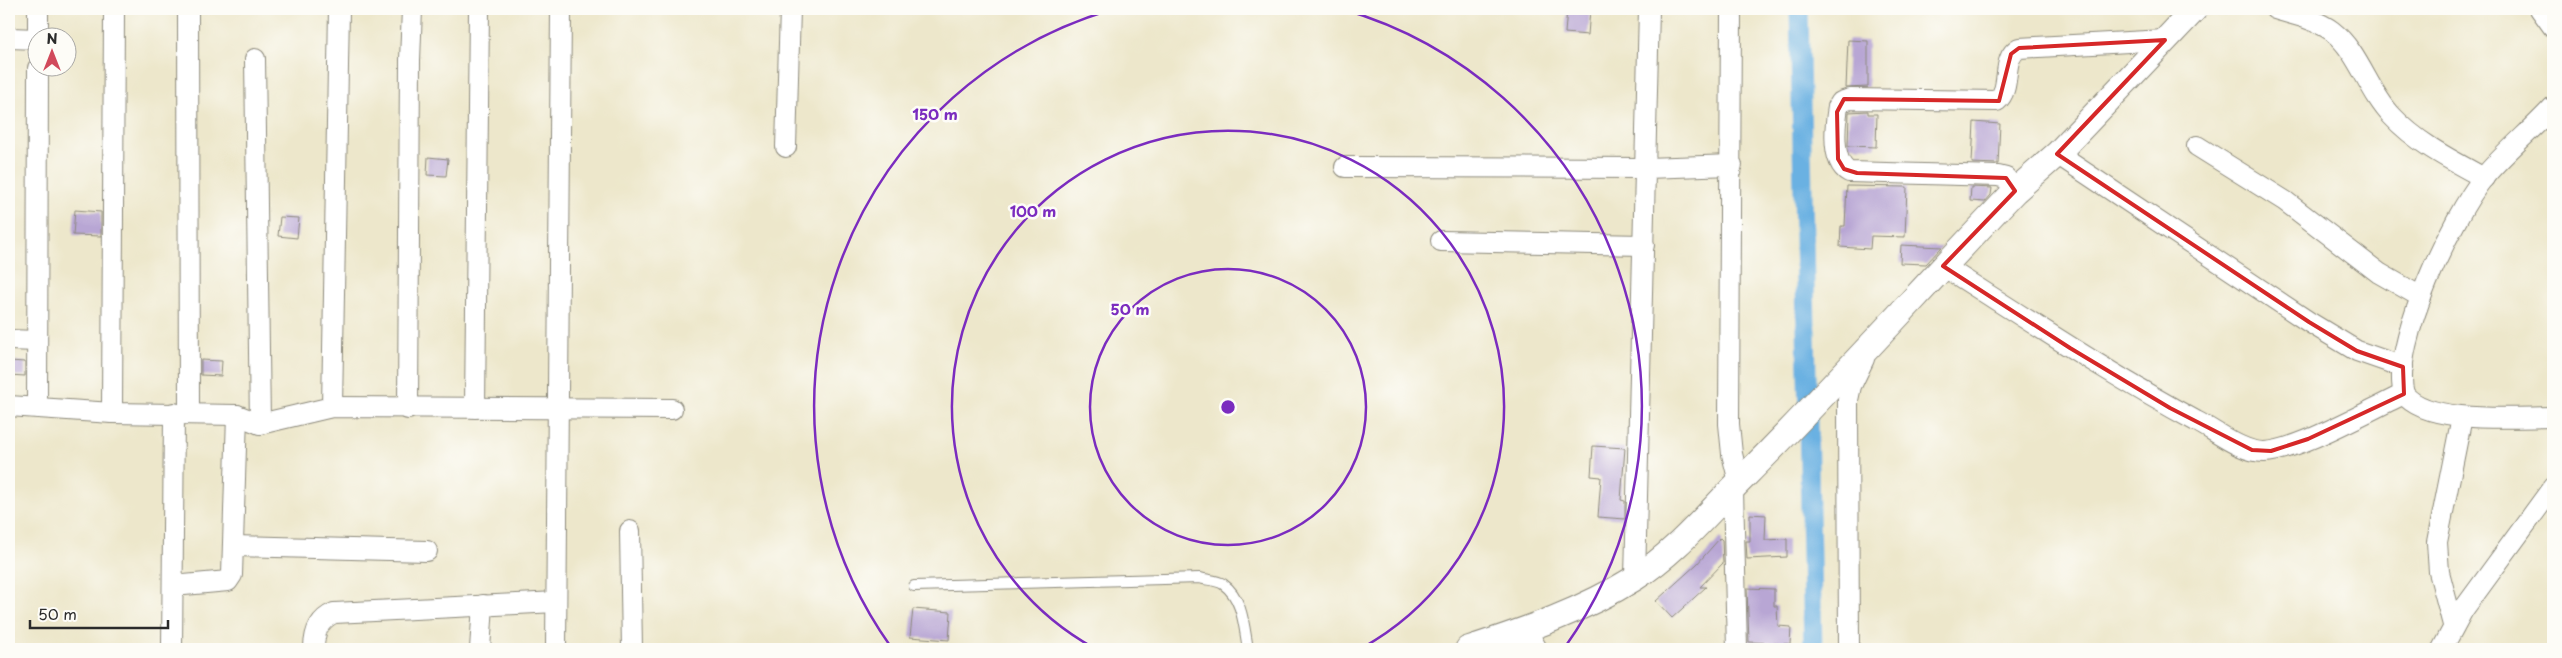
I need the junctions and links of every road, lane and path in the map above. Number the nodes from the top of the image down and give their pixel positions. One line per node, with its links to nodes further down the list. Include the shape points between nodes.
1 (38, 9): 15 (street)
2 (114, 9): 46 (street)
3 (188, 9): 47 (street)
4 (338, 9): 41 (street)
5 (412, 9): 43 (street)
6 (478, 9): 44 (street)
7 (561, 9): 42 (street)
8 (790, 9): 23 (street)
9 (1649, 9): 27 (street)
10 (1731, 9): 25 (street)
11 (2195, 9): 18 (street)
12 (2275, 9): 28 (street, via 2332,31 2343,42 2378,100 2391,115 2424,143)
13 (2540, 9): 14 (street)
14 (2553, 27)
15 (38, 28)
16 (9, 38): 17 (street)
17 (28, 38)
18 (2165, 40): 24 (street); 29 (street, via 2019,48 2011,54 2003,94 1997,101 1850,99 1841,102 1837,112 1837,152 1840,165 1849,172 1998,176 2006,178)
19 (256, 59): 51 (street)
20 (38, 78): 35 (street)
21 (2553, 107): 28 (street)
22 (2197, 146): 33 (street, via 2285,201 2379,273)
23 (786, 147)
24 (2057, 154): 29 (street); 37 (street, via 2341,342 2369,357)
25 (1732, 165): 27 (street); 52 (street, via 1729,424)
26 (1345, 167): 27 (street)
27 (1646, 168): 31 (street)
28 (2484, 178): 33 (street, via 2453,227)
29 (2015, 191): 32 (street)
30 (1441, 241): 31 (street)
31 (1644, 245): 57 (street)
32 (1944, 266): 36 (street); 38 (street, via 2170,408 2252,450 2271,451 2300,442)
33 (2422, 297): 37 (street)
34 (9, 340): 35 (street)
35 (37, 341): 40 (street)
36 (1870, 346): 52 (street); 72 (street, via 1851,386 1848,400)
37 (2402, 367): 38 (street)
38 (2404, 394): 49 (street, via 2424,408)
39 (9, 406): 40 (street)
40 (37, 407): 46 (street)
41 (332, 407): 43 (street); 51 (street)
42 (557, 407): 44 (street); 45 (street); 60 (street)
43 (408, 408): 44 (street)
44 (475, 408)
45 (672, 409)
46 (112, 413): 47 (street)
47 (181, 414): 48 (street); 58 (street)
48 (237, 415): 51 (street); 55 (street)
49 (2462, 417): 50 (street); 62 (street, via 2437,542 2438,572)
50 (2553, 417)
51 (260, 424)
52 (1736, 486): 57 (street, via 1662,559); 71 (street)
53 (2553, 487): 62 (street)
54 (630, 531): 68 (street)
55 (234, 546): 56 (street); 58 (street, via 232,576 228,581)
56 (427, 551)
57 (1635, 578): 63 (street)
58 (173, 586): 64 (street)
59 (914, 586): 69 (lane, via 1200,578 1222,583 1234,595)
60 (556, 602): 61 (street); 67 (street)
61 (483, 605): 65 (street, via 334,613 323,617 318,625); 66 (street)
62 (2453, 625): 73 (street)
63 (1531, 640): 70 (street)
64 (172, 649)
65 (314, 649)
66 (480, 649)
67 (556, 649)
68 (632, 649)
69 (1248, 649)
70 (1468, 649)
71 (1737, 649)
72 (1849, 649)
73 (2442, 649)

